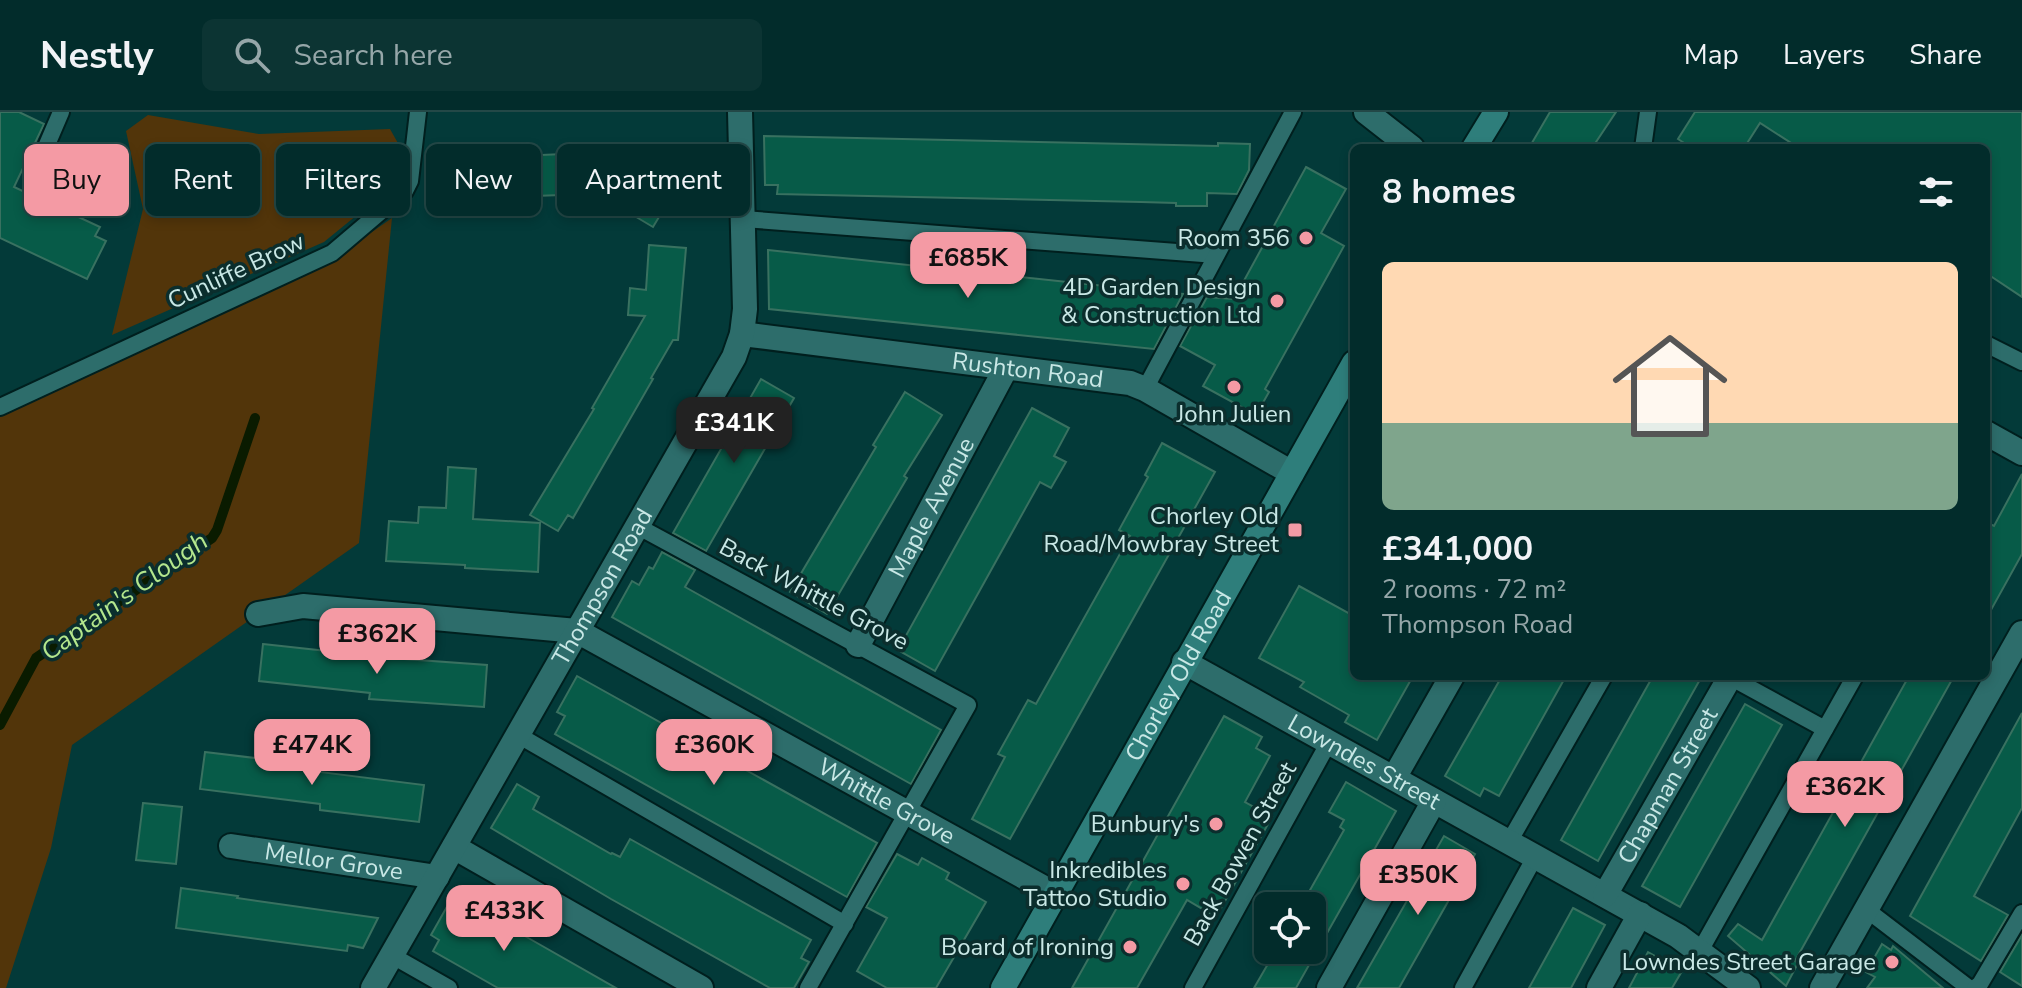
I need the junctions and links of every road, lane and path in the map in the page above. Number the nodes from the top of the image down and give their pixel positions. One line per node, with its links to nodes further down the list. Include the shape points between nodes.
1 (61, 112): 8 (lane)
2 (418, 112): 20 (lane, Cunliffe Brow, via 405,191 332,253)
3 (740, 112): 12 (street, Thompson Road)
4 (1293, 112): 13 (lane)
5 (1366, 112): 9 (street)
6 (1496, 112): 10 (main road)
7 (1648, 112): 11 (lane)
8 (47, 144)
9 (1407, 144)
10 (1476, 144)
11 (1644, 144)
12 (743, 219): 13 (lane); 14 (street, Thompson Road)
13 (1216, 255): 19 (lane)
14 (742, 334): 17 (street, Rushton Road); 24 (street, Thompson Road, via 734,357)
15 (1990, 346): 16 (lane)
16 (2022, 362)
17 (1006, 368): 19 (street, Rushton Road, via 1113,380); 28 (street, Maple Avenue)
18 (1348, 388): 23 (main road, Chorley Old Road)
19 (1145, 389): 23 (street, Rushton Road)
20 (0, 407)
21 (1990, 438): 22 (street)
22 (2022, 453)
23 (1292, 473): 29 (main road, Chorley Old Road)
24 (637, 526): 26 (street, Thompson Road); 28 (lane, Back Whittle Grove)
25 (258, 614): 26 (street, Whittle Grove, via 303,606)
26 (577, 631): 36 (street, Thompson Road); 40 (street, Whittle Grove)
27 (2022, 633): 48 (street)
28 (858, 645): 40 (lane, Back Whittle Grove, via 968,705)
29 (1184, 662): 37 (street, Lowndes Street); 46 (main road, Chorley Old Road)
30 (1450, 680): 38 (street)
31 (1602, 680): 41 (lane)
32 (1727, 680): 47 (street, Chapman Street)
33 (1735, 680): 35 (lane)
34 (1853, 680): 35 (lane)
35 (1825, 729): 52 (lane)
36 (518, 735): 43 (street, Thompson Road); 51 (lane)
37 (1329, 742): 38 (street, Lowndes Street); 60 (lane, Back Bowen Street)
38 (1394, 778): 39 (street, Lowndes Street)
39 (1434, 801): 41 (street, Lowndes Street); 61 (street)
40 (908, 814): 46 (street, Whittle Grove); 51 (lane)
41 (1509, 842): 44 (street, Lowndes Street)
42 (231, 846): 45 (street, Mellor Grove)
43 (454, 847): 45 (street, Thompson Road); 57 (street)
44 (1535, 857): 47 (street, Lowndes Street); 62 (lane)
45 (437, 877): 53 (street, Thompson Road)
46 (1055, 894): 59 (main road, Chorley Old Road)
47 (1605, 895): 50 (street, Lowndes Street)
48 (1867, 910): 64 (street); 65 (lane)
49 (2022, 913): 66 (lane)
50 (1640, 914): 52 (street, Lowndes Street); 63 (street)
51 (845, 924): 58 (lane)
52 (1700, 951): 54 (street, Lowndes Street)
53 (391, 955): 55 (street, Thompson Road); 56 (lane)
54 (1742, 986)
55 (373, 988)
56 (449, 988)
57 (701, 988)
58 (808, 988)
59 (1003, 988)
60 (1193, 988)
61 (1329, 988)
62 (1463, 988)
63 (1599, 988)
64 (1822, 988)
65 (1969, 988)
66 (1975, 988)

